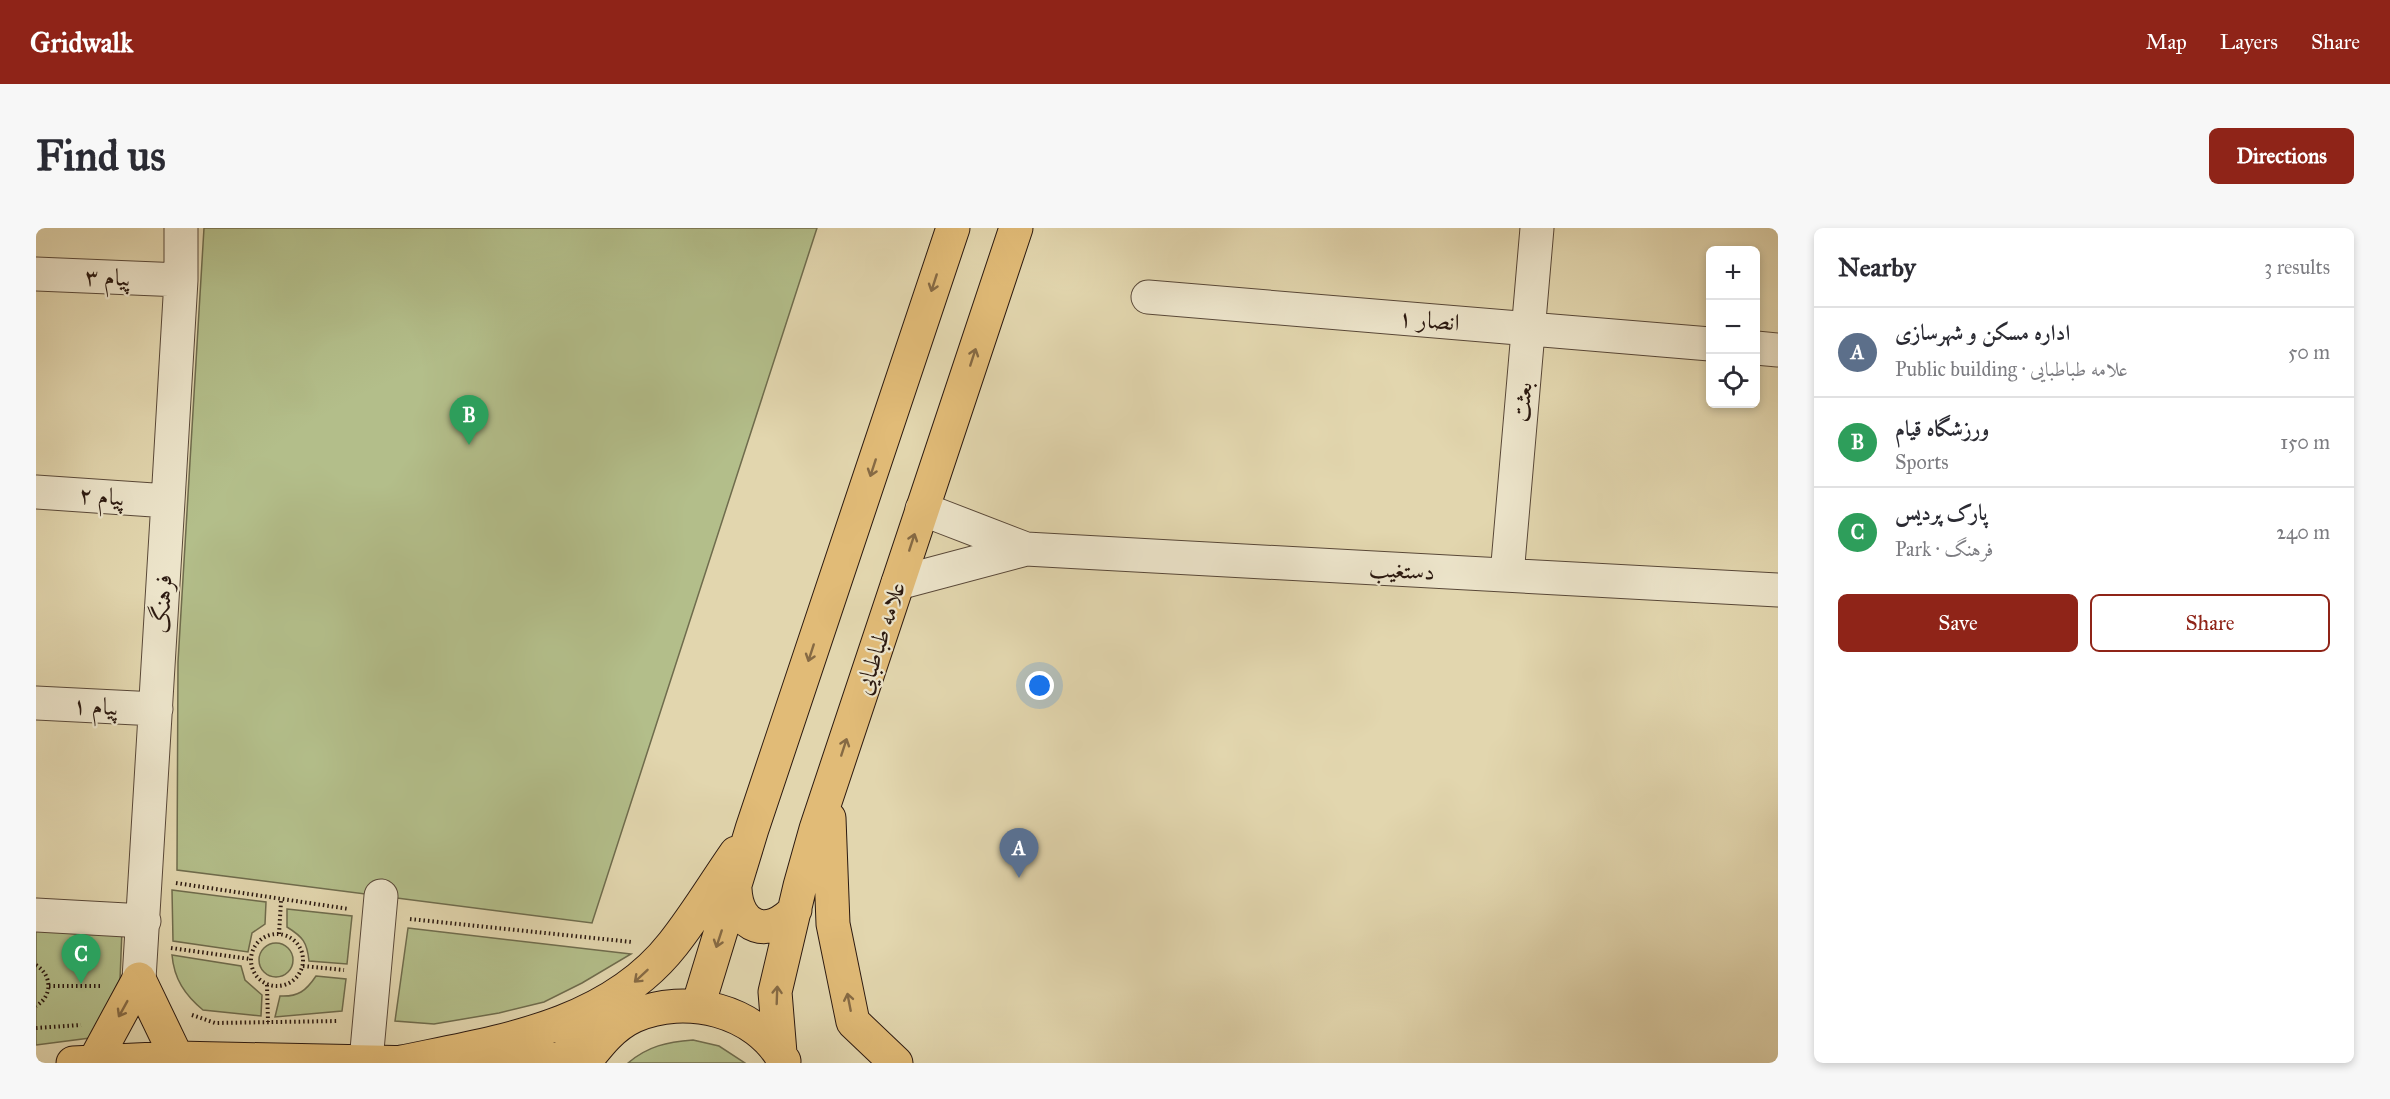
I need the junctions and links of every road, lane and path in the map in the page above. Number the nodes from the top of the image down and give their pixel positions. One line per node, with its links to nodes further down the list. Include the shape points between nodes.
1 (181, 228): 6 (street, فرهنگ)
2 (953, 228): 22 (main road, one-way to 22)
3 (1016, 228): 14 (main road, علامه طباطبایی, one-way to 3)
4 (1537, 228): 8 (street, بعثت)
5 (36, 274): 6 (street, پیام ۳)
6 (181, 280): 13 (street, فرهنگ)
7 (1148, 297): 8 (street, انصار ۱)
8 (1528, 328): 9 (street, انصار ۱); 16 (street, بعثت)
9 (1706, 344)
10 (1760, 348): 11 (street)
11 (1778, 350)
12 (36, 492): 13 (street, پیام ۲)
13 (168, 501): 20 (street, فرهنگ)
14 (922, 509): 15 (street); 17 (main road, علامه طباطبایی, one-way to 14)
15 (1026, 549): 16 (street, دستغیب); 17 (street)
16 (1507, 575): 18 (street, دستغیب)
17 (898, 583): 21 (main road, علامه طباطبایی, one-way to 17)
18 (1778, 590)
19 (36, 704): 20 (street, پیام ۱)
20 (156, 709): 29 (street, فرهنگ)
21 (828, 794): 27 (main road, علامه طباطبایی); 56 (main road, one-way to 21, via 853,1022 833,924)
22 (752, 829): 24 (main road); 32 (main road)
23 (169, 882): 25 (path)
24 (735, 889): 27 (main road, via 735,904 743,917 756,925 771,927 785,921); 41 (main road, one-way to 41)
25 (281, 901): 26 (path); 30 (path)
26 (380, 908): 32 (path); 50 (street)
27 (795, 910): 49 (main road, علامه طباطبایی, one-way to 27, via 775,992)
28 (36, 915): 29 (street)
29 (144, 921): 37 (street, فرهنگ)
30 (279, 934): 33 (path, via 256,943); 35 (path, via 301,948)
31 (168, 948): 33 (path)
32 (668, 949): 52 (main road, one-way to 52, via 638,980 595,1009 511,1040)
33 (250, 958): 38 (path, via 254,974)
34 (36, 966): 39 (path, via 45,972)
35 (303, 966): 36 (path); 38 (path, via 293,981)
36 (355, 971)
37 (124, 983): 39 (path); 48 (main road); 51 (main road, one-way to 51)
38 (267, 985): 45 (path)
39 (49, 986): 40 (path, via 45,999)
40 (36, 1006)
41 (698, 1006): 47 (main road, via 665,1007 644,1013); 49 (main road, via 729,1014 757,1030)
42 (186, 1009): 45 (path, via 194,1017 215,1023)
43 (87, 1019): 46 (path, via 80,1025)
44 (340, 1021): 45 (path)
45 (268, 1022)
46 (36, 1029)
47 (606, 1035): 54 (main road, via 559,1059); 55 (main road)
48 (177, 1058): 50 (main road); 51 (main road)
49 (782, 1058)
50 (366, 1061): 52 (main road)
51 (84, 1062)
52 (402, 1063): 53 (main road)
53 (418, 1063)
54 (476, 1063)
55 (584, 1063)
56 (896, 1063)

